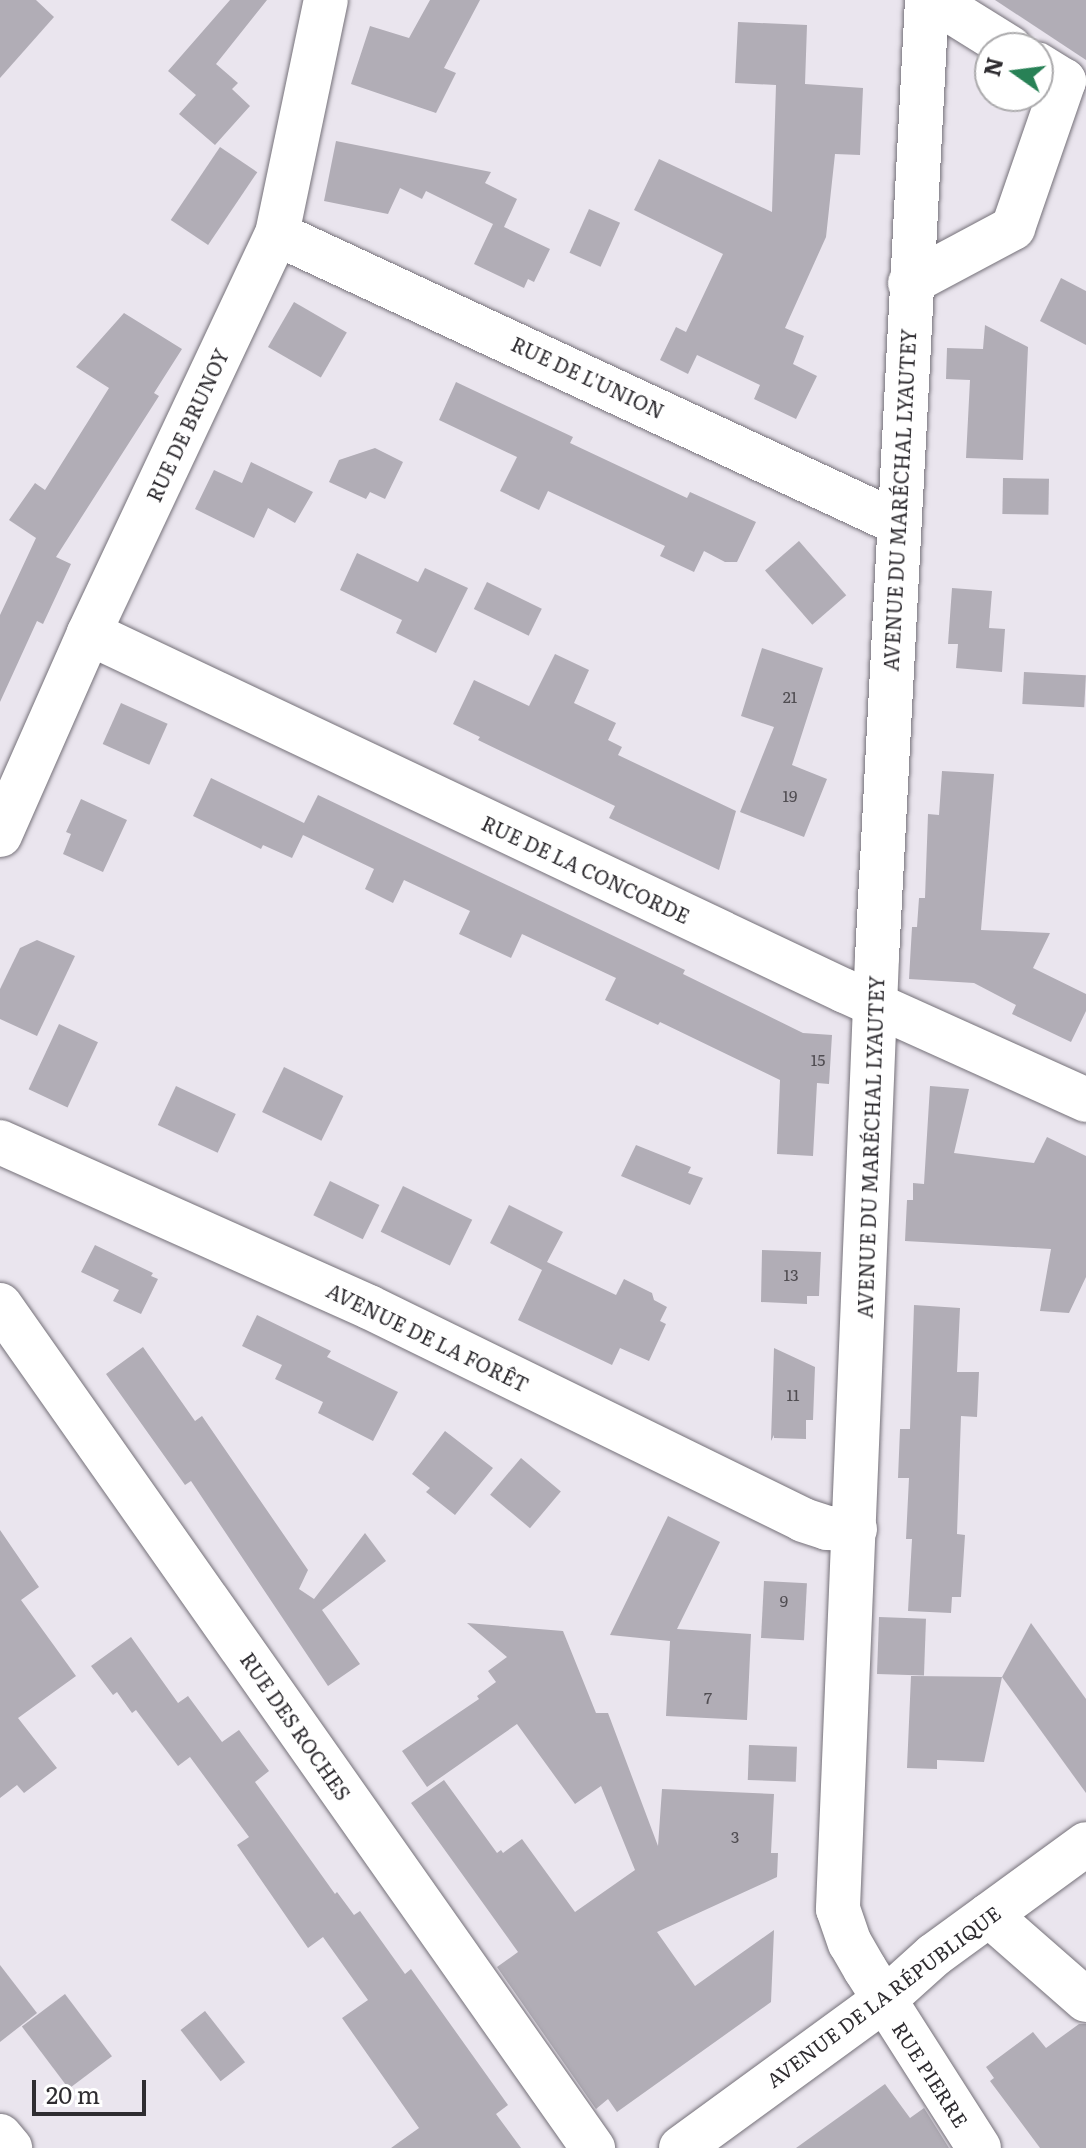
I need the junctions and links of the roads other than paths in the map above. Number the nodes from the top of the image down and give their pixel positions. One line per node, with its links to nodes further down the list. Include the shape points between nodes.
1 (326, 0): 7 (street, RUE DE BRUNOY)
2 (930, 0): 3 (street); 8 (street, AVENUE DU MARÉCHAL LYAUTEY)
3 (983, 32)
4 (1054, 75): 5 (street, via 1064,81)
5 (1054, 110)
6 (1053, 112): 8 (street, via 1013,228)
7 (277, 234): 9 (street, RUE DE L'UNION); 10 (street, RUE DE BRUNOY)
8 (910, 283): 9 (street, AVENUE DU MARÉCHAL LYAUTEY)
9 (898, 523): 12 (street, AVENUE DU MARÉCHAL LYAUTEY)
10 (89, 633): 11 (street, RUE DE BRUNOY); 12 (street, RUE DE LA CONCORDE)
11 (0, 835)
12 (875, 1004): 13 (street, RUE DE LA CONCORDE); 16 (street, AVENUE DU MARÉCHAL LYAUTEY)
13 (1086, 1100)
14 (0, 1142): 16 (street, AVENUE DE LA FORÊT, via 369,1307 803,1520)
15 (0, 1305): 23 (street, RUE DES ROCHES)
16 (855, 1529): 19 (street, AVENUE DU MARÉCHAL LYAUTEY, via 838,1909 850,1943)
17 (1086, 1844): 18 (street, AVENUE DE LA RÉPUBLIQUE)
18 (989, 1915): 19 (street, AVENUE DE LA RÉPUBLIQUE); 20 (street)
19 (884, 2000): 24 (street, AVENUE DE LA RÉPUBLIQUE); 25 (street, RUE PIERRE)
20 (1086, 2000)
21 (0, 2136): 22 (street)
22 (10, 2148)
23 (593, 2148)
24 (681, 2148)
25 (979, 2148)

